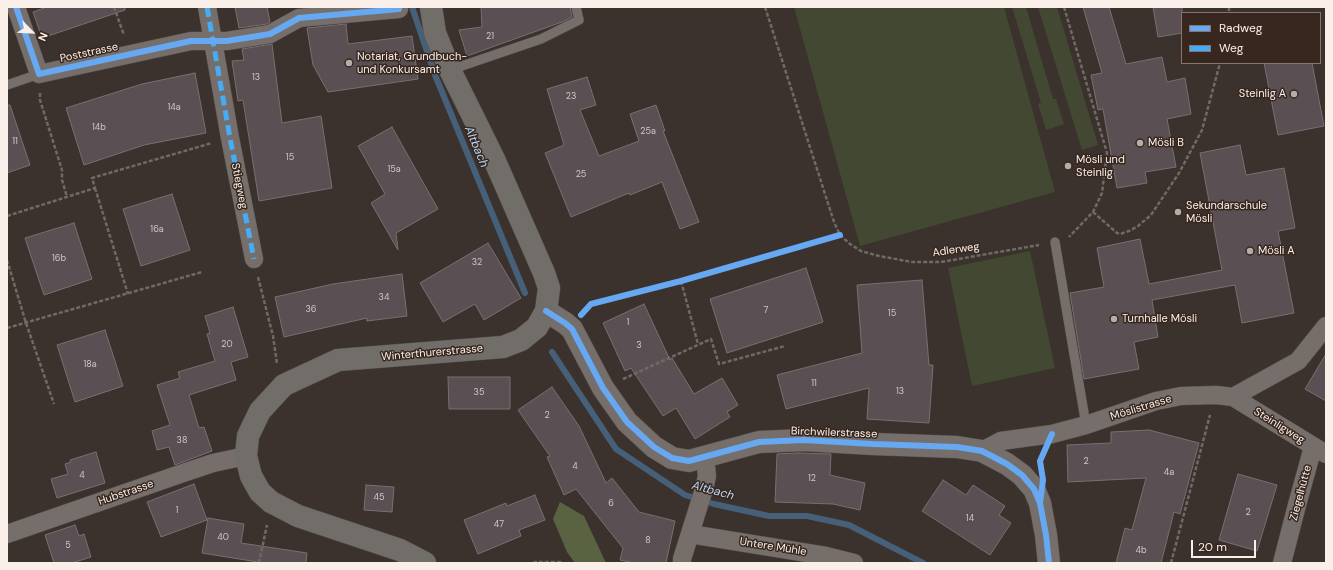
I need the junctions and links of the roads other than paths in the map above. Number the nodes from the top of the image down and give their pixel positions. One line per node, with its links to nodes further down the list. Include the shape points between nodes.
1 (16, 7): 8 (street)
2 (207, 7): 6 (street, Stiegweg)
3 (431, 7): 7 (main road, Winterthurerstrasse, via 435,33)
4 (576, 7): 7 (lane, via 579,20 542,39)
5 (399, 9): 6 (street, Poststrasse, via 299,18 270,34)
6 (212, 41): 8 (street, Poststrasse, via 191,41); 11 (street, Stiegweg)
7 (450, 70): 12 (main road, Winterthurerstrasse, via 494,160 544,273 549,288)
8 (39, 74): 9 (lane)
9 (7, 85)
10 (1055, 242): 15 (lane)
11 (254, 259)
12 (546, 311): 18 (main road, Winterthurerstrasse, via 537,327 521,340 503,347 338,360 284,385 260,411 248,436); 19 (street, Birchwilerstrasse, via 572,329 603,388 627,422 654,447 672,458 689,461)
13 (1326, 326): 14 (street, Möslistrasse, via 1298,361)
14 (1224, 396): 15 (street, Möslistrasse, via 1181,396 1156,401); 17 (street, Steinligweg)
15 (1086, 425): 16 (street, Möslistrasse, via 1052,434 1001,441)
16 (982, 451): 19 (street, Birchwilerstrasse, via 957,447 804,440 758,442); 25 (street, Birchwilerstrasse, via 1007,464 1022,475 1034,489 1040,503)
17 (1320, 451): 26 (street, Ziegelhütte, via 1297,505)
18 (246, 456): 20 (street, Hubstrasse, via 200,468); 22 (main road, Winterthurerstrasse, via 251,476 260,492 271,502 298,516 400,550)
19 (705, 458): 21 (street, via 707,476)
20 (7, 534)
21 (690, 534): 23 (street); 24 (street, Untere Mühle, via 826,556)
22 (425, 563)
23 (682, 563)
24 (854, 563)
25 (1049, 563)
26 (1282, 563)

